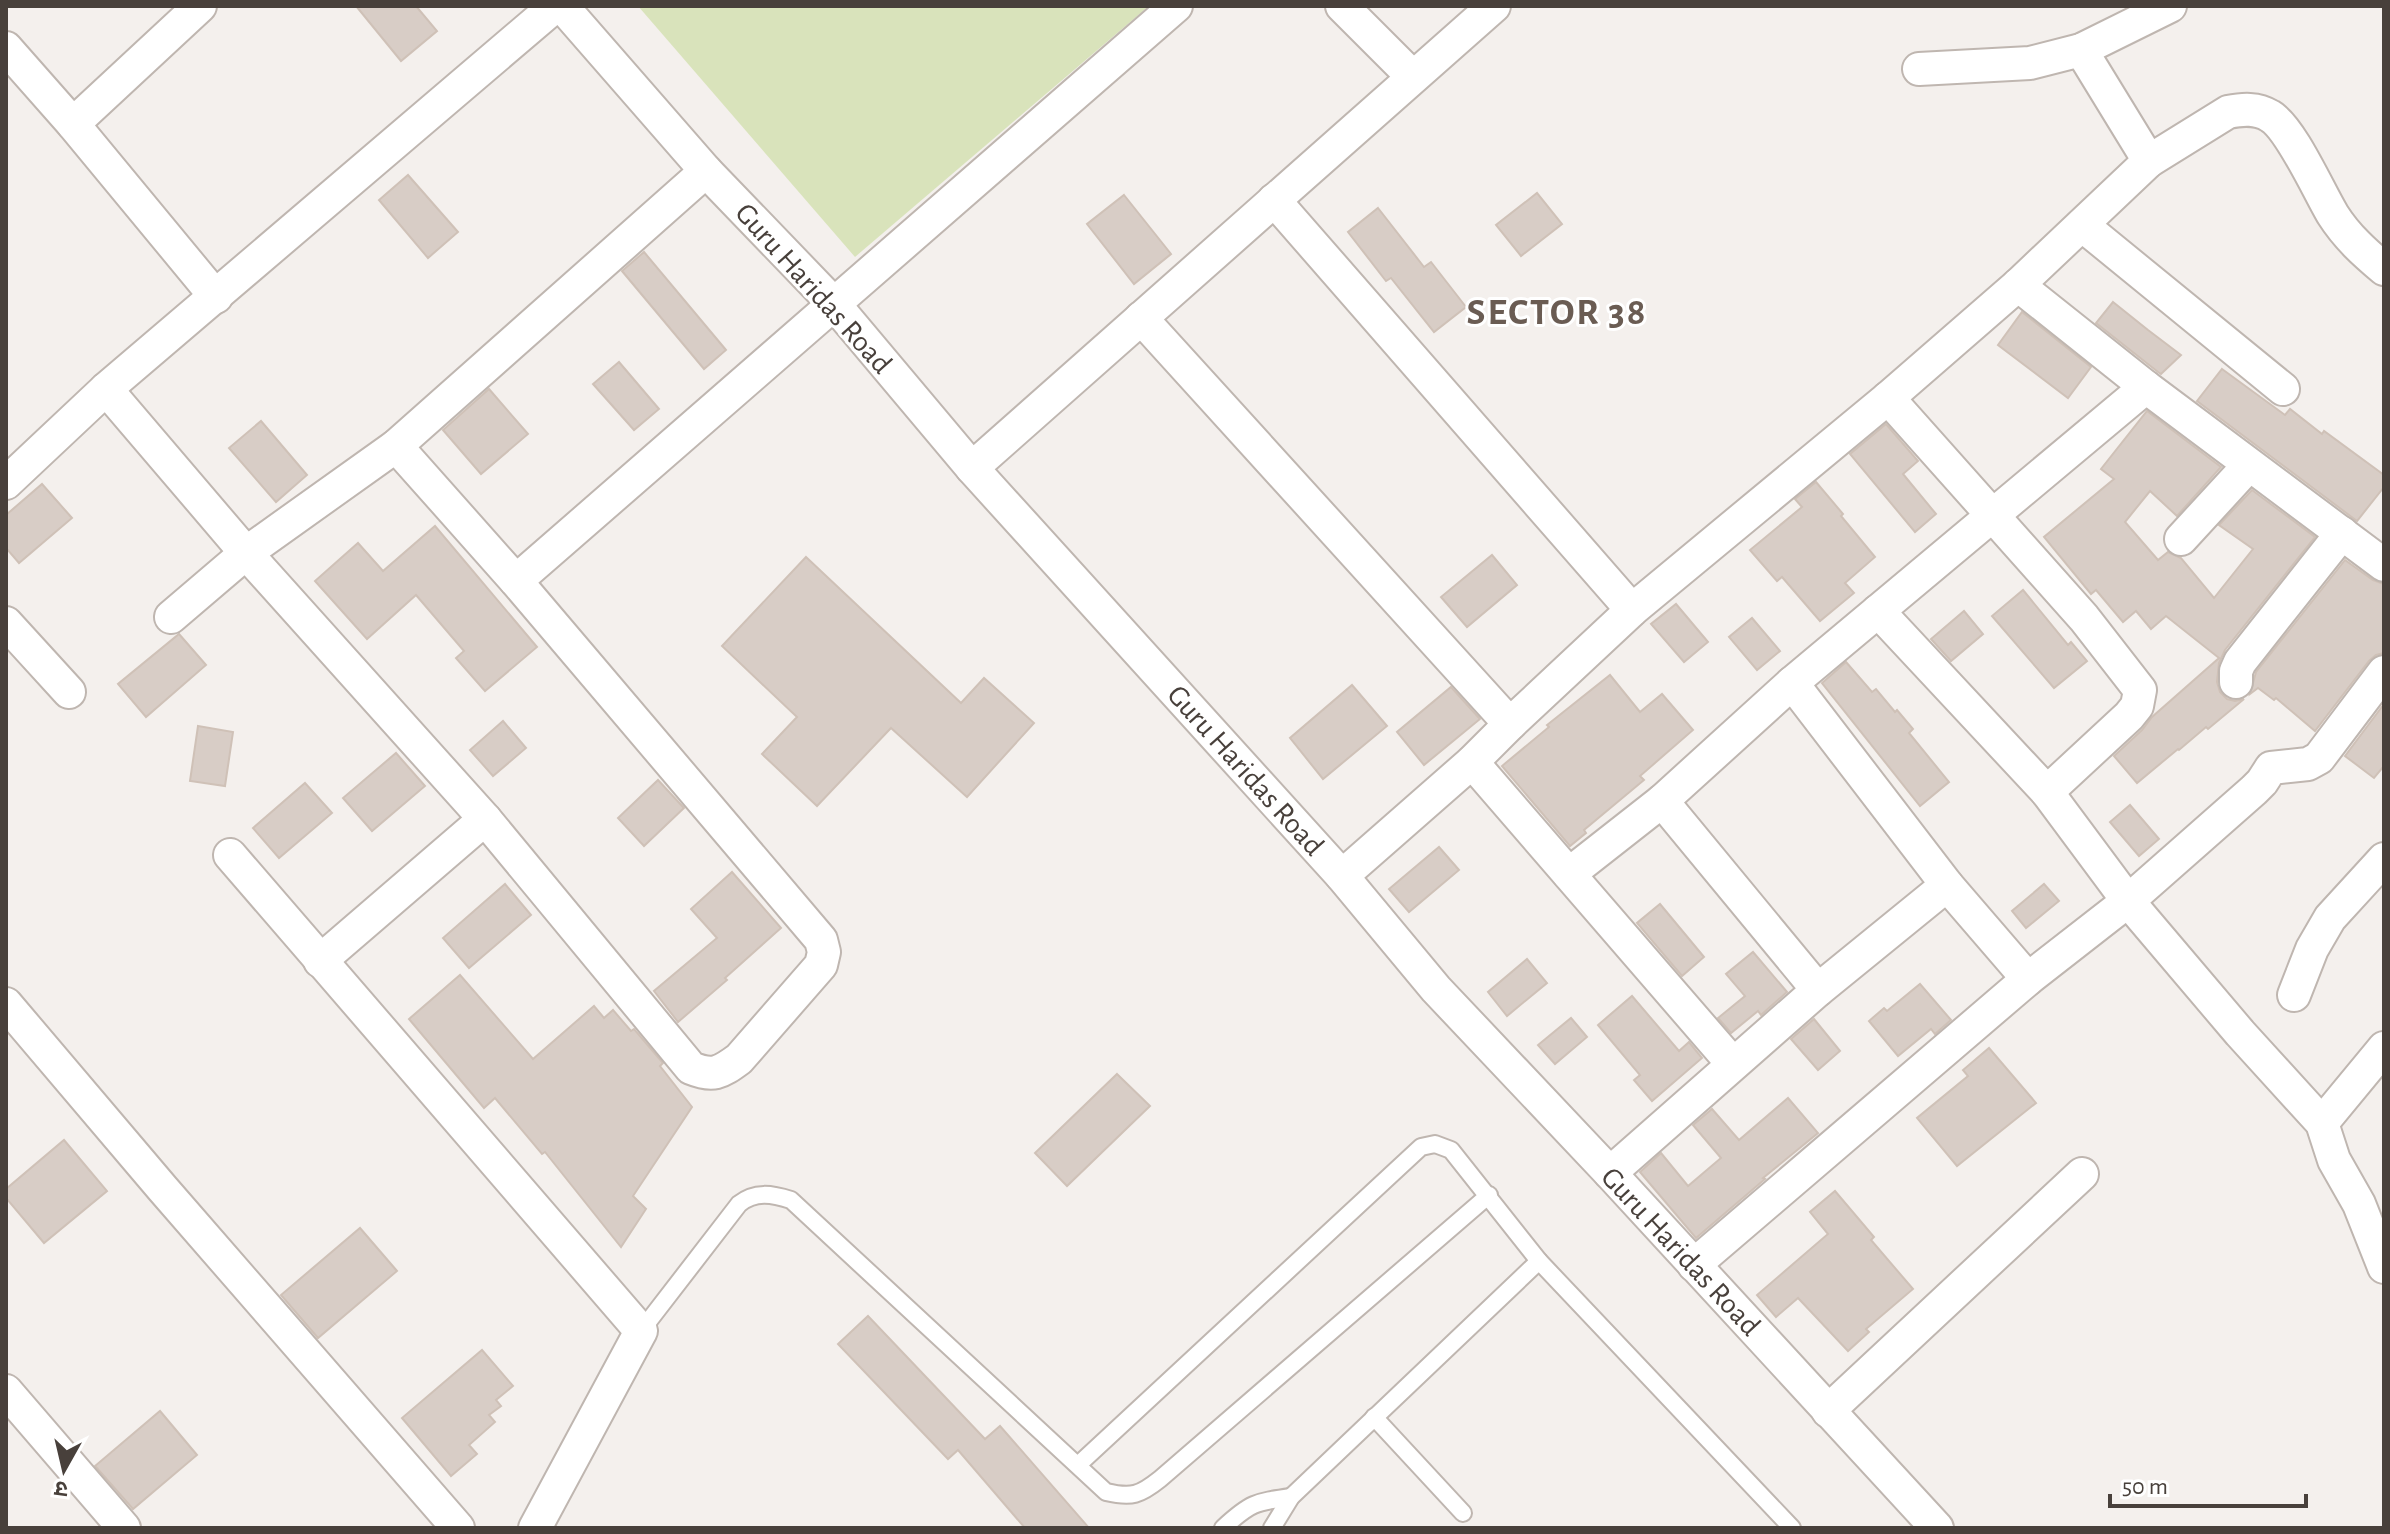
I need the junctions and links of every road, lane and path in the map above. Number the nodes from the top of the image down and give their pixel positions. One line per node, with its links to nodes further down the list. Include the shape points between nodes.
1 (200, 6): 12 (street)
2 (555, 6): 19 (street)
3 (562, 6): 14 (street, Guru Haridas Road)
4 (1176, 6): 20 (street)
5 (1342, 6): 11 (street)
6 (1494, 6): 11 (street)
7 (2170, 6): 9 (street)
8 (6, 48): 12 (street)
9 (2081, 50): 10 (street, via 2030,63); 13 (street)
10 (1919, 69)
11 (1413, 77): 15 (street)
12 (73, 124): 19 (street)
13 (2149, 161): 16 (street); 17 (street, via 2228,112 2256,110 2272,117 2335,218)
14 (706, 171): 20 (street, Guru Haridas Road); 26 (street)
15 (1274, 200): 21 (street); 36 (street)
16 (2082, 225): 18 (street); 24 (street)
17 (2384, 269)
18 (2018, 285): 22 (street); 25 (street)
19 (216, 297): 23 (street)
20 (835, 305): 28 (street, Guru Haridas Road); 35 (street)
21 (1141, 318): 28 (street); 44 (street)
22 (2146, 387): 27 (street); 30 (street)
23 (106, 389): 29 (street); 33 (street)
24 (2283, 389)
25 (1888, 398): 30 (street); 36 (street)
26 (396, 446): 33 (street); 35 (street)
27 (2249, 465): 31 (street); 32 (street)
28 (972, 468): 52 (street, Guru Haridas Road)
29 (6, 483)
30 (1991, 514): 37 (street); 46 (street, via 2140,690 2129,716)
31 (2342, 533): 34 (street); 41 (street, via 2240,662)
32 (2181, 539)
33 (246, 553): 38 (street); 48 (street)
34 (2384, 565)
35 (516, 581): 48 (street, via 821,940 821,965 739,1059 708,1075 691,1068)
36 (1632, 610): 44 (street)
37 (1878, 611): 42 (street); 46 (street)
38 (171, 617)
39 (6, 623): 43 (street)
40 (2384, 672): 54 (street, via 2319,758 2271,768 2254,790)
41 (2236, 682)
42 (1792, 683): 47 (street); 53 (street)
43 (69, 692)
44 (1510, 724): 45 (street)
45 (1472, 762): 51 (street); 52 (street)
46 (2047, 792): 54 (street)
47 (1662, 801): 51 (street); 57 (street)
48 (485, 819): 55 (street)
49 (230, 855): 55 (street)
50 (2384, 859): 58 (street, via 2330,918)
51 (1569, 874): 61 (street)
52 (1342, 876): 63 (street, Guru Haridas Road, via 1436,989)
53 (1947, 885): 56 (street); 57 (street)
54 (2128, 901): 56 (street); 62 (street)
55 (320, 961): 69 (street)
56 (2028, 979): 68 (street)
57 (1818, 990): 61 (street)
58 (2294, 995)
59 (6, 1004): 77 (street)
60 (2384, 1048): 62 (street)
61 (1733, 1064): 63 (street)
62 (2322, 1123): 66 (street, via 2334,1160)
63 (1610, 1173): 68 (street, Guru Haridas Road)
64 (2082, 1174): 71 (street)
65 (1489, 1195): 67 (lane); 73 (lane, via 1143,1493 1106,1492); 73 (lane, via 1451,1150 1435,1144 1421,1147)
66 (2382, 1251)
67 (1539, 1261): 72 (lane); 81 (lane)
68 (1694, 1265): 71 (street, Guru Haridas Road)
69 (641, 1331): 73 (lane, via 739,1204 749,1196 791,1200); 78 (street)
70 (6, 1391): 76 (street)
71 (1828, 1411): 82 (street, Guru Haridas Road)
72 (1374, 1417): 74 (lane); 75 (lane)
73 (1078, 1465)
74 (1291, 1497): 79 (lane, via 1258,1501); 80 (lane)
75 (1463, 1513)
76 (124, 1528)
77 (458, 1528)
78 (535, 1528)
79 (1223, 1528)
80 (1272, 1528)
81 (1792, 1528)
82 (1937, 1528)

